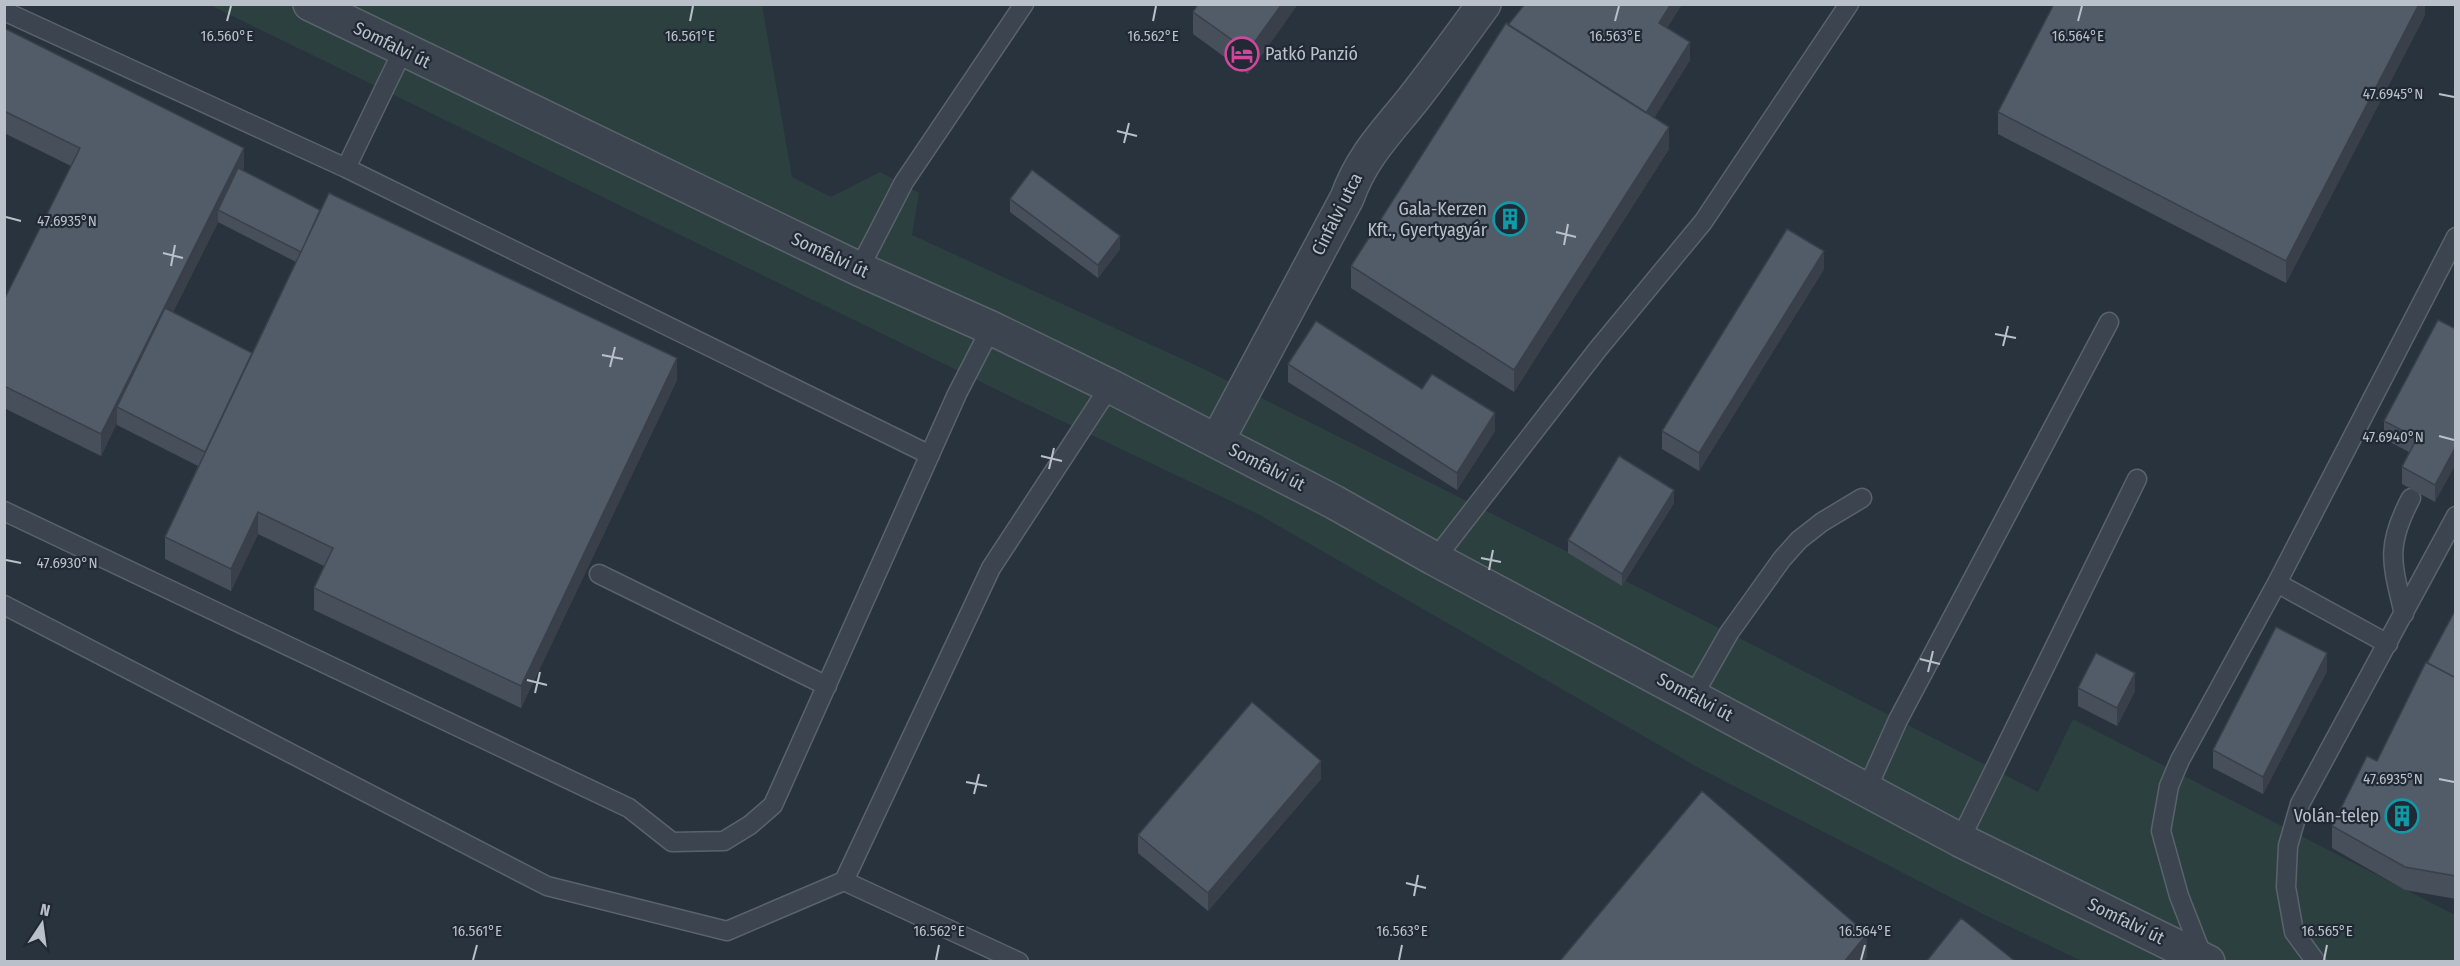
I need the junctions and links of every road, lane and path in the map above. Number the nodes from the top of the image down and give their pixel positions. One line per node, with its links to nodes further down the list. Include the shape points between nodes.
1 (310, 4): 6 (street, Somfalvi út)
2 (1024, 4): 9 (lane, via 904,182)
3 (1484, 4): 13 (street, Cinfalvi utca, via 1355,175 1347,198)
4 (1849, 4): 20 (lane, via 1703,222 1598,349)
5 (4, 11): 7 (lane)
6 (403, 50): 7 (lane); 9 (street, Somfalvi út)
7 (346, 168): 14 (lane)
8 (2456, 237): 22 (lane)
9 (859, 269): 11 (street, Somfalvi út)
10 (2109, 322): 28 (lane, via 1898,720)
11 (991, 328): 12 (street, Somfalvi út); 14 (lane)
12 (1110, 386): 13 (street, Somfalvi út); 30 (lane, via 991,568)
13 (1217, 441): 20 (street, Somfalvi út)
14 (930, 455): 26 (lane)
15 (2137, 479): 29 (lane)
16 (1862, 498): 27 (lane, via 1822,522 1782,559 1729,633)
17 (2411, 498): 24 (lane, via 2393,541 2392,564)
18 (4, 511): 26 (lane, via 629,808 672,842 724,841 773,806)
19 (2456, 516): 24 (lane)
20 (1435, 559): 27 (street, Somfalvi út)
21 (599, 574): 26 (lane)
22 (2277, 583): 25 (lane); 31 (lane, via 2169,786 2161,831 2179,896)
23 (4, 604): 30 (lane, via 547,886 727,931)
24 (2404, 614): 25 (lane)
25 (2388, 644): 33 (lane, via 2300,804 2288,846 2286,888 2294,932)
26 (827, 686)
27 (1693, 696): 28 (street, Somfalvi út)
28 (1866, 789): 29 (street, Somfalvi út)
29 (1960, 840): 31 (street, Somfalvi út)
30 (844, 881): 32 (lane)
31 (2206, 961)
32 (1019, 962)
33 (2316, 962)

